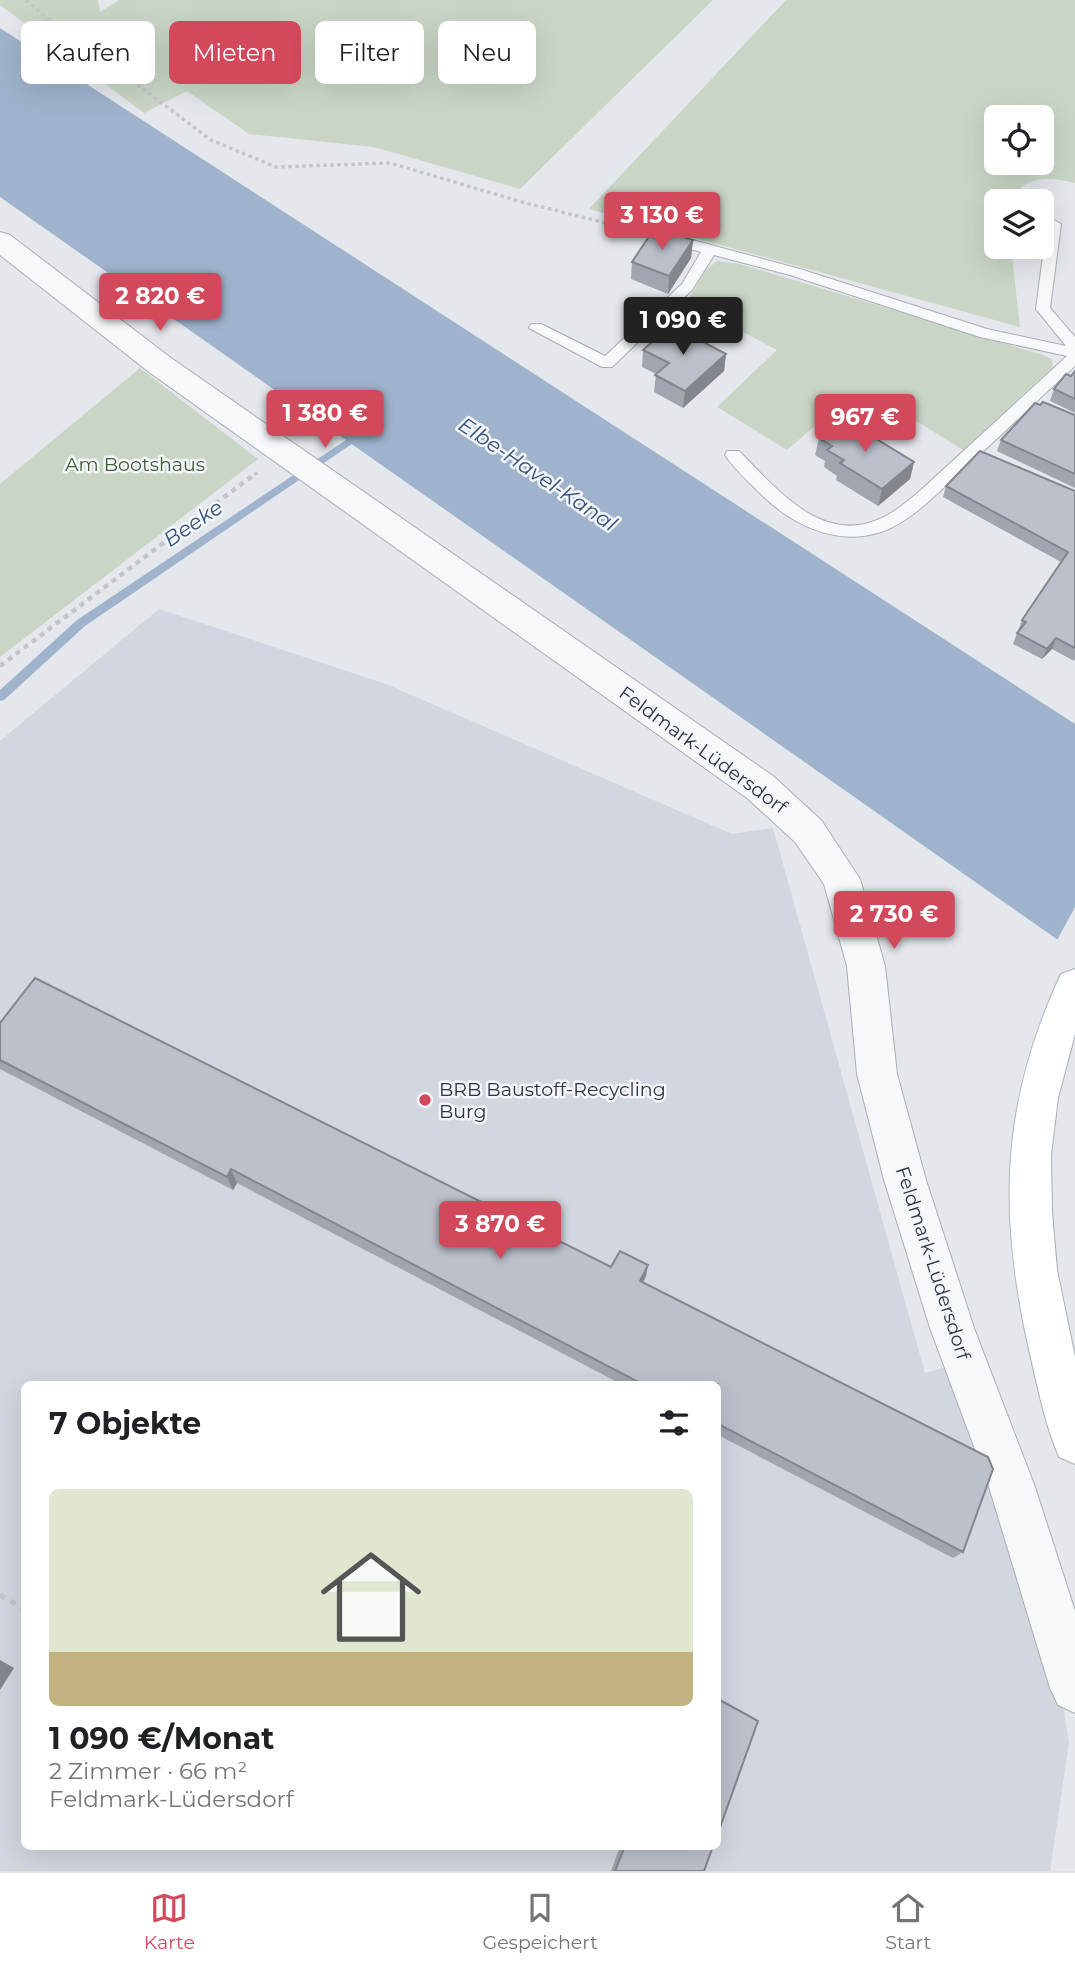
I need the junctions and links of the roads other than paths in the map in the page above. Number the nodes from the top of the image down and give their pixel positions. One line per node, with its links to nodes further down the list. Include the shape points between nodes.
1 (644, 232): 3 (lane)
2 (0, 241): 11 (street, Feldmark-Lüdersdorf, via 160,365 760,787 799,821 826,853 841,878 866,965 877,1074 905,1180 952,1328 1012,1487)
3 (709, 251): 5 (lane, via 687,287 607,363); 6 (lane, via 795,272 985,333)
4 (1049, 259): 6 (lane, via 1043,309)
5 (536, 328)
6 (1075, 350)
7 (1075, 358): 8 (lane, via 981,454 878,527 825,527 786,508)
8 (733, 456)
9 (1074, 988): 10 (main road, via 1059,1020 1038,1096 1028,1209 1035,1276 1053,1366)
10 (1075, 1441)
11 (1075, 1688)

